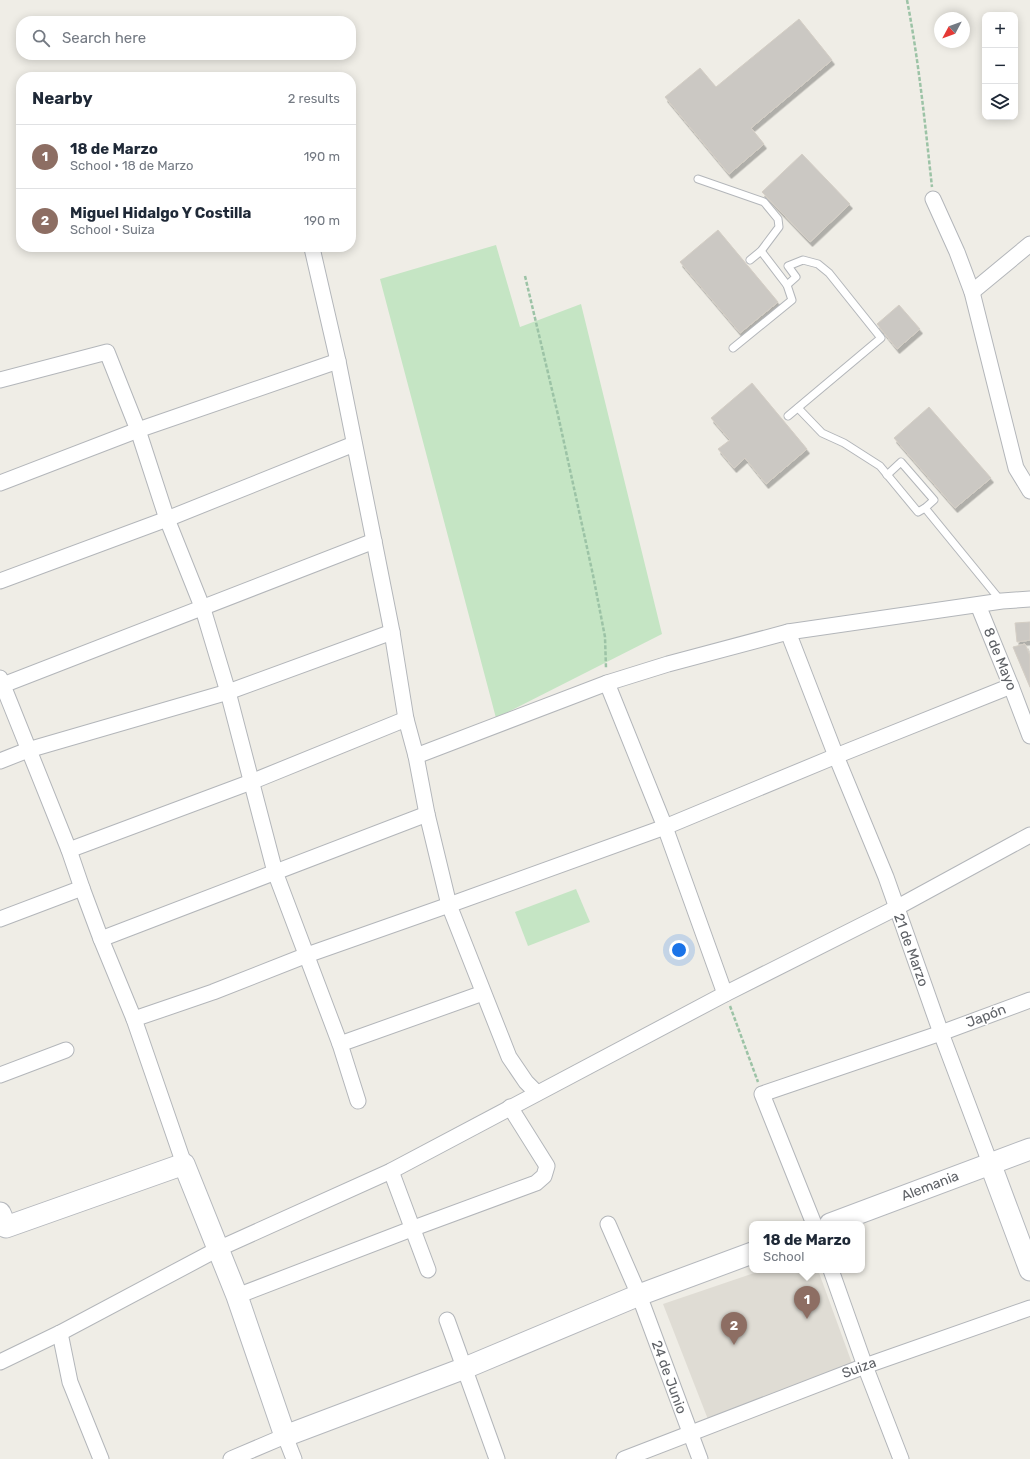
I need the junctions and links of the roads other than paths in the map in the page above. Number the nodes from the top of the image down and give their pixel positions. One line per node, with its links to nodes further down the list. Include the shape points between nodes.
1 (698, 179): 4 (lane, via 764,202 778,219 779,227)
2 (933, 199): 10 (street)
3 (1030, 244): 10 (street)
4 (761, 251): 6 (lane); 8 (lane)
5 (313, 252): 12 (street)
6 (750, 260)
7 (788, 266): 8 (lane); 9 (lane, via 796,277); 14 (lane, via 803,260 818,264 829,273 881,338)
8 (778, 275): 9 (lane)
9 (787, 285): 11 (lane, via 792,300)
10 (972, 292): 20 (street, via 1016,468)
11 (733, 348)
12 (338, 361): 16 (street); 17 (street)
13 (0, 380): 16 (street, via 107,352)
14 (798, 408): 15 (lane); 18 (lane, via 822,433 844,443 880,466)
15 (788, 416)
16 (138, 430): 19 (street); 22 (street)
17 (354, 444): 22 (street); 23 (street)
18 (887, 475): 21 (lane, via 918,512); 21 (lane, via 901,462 934,500)
19 (0, 483)
20 (1030, 491)
21 (925, 508): 26 (lane)
22 (168, 519): 24 (street); 28 (street)
23 (374, 541): 28 (street); 29 (street)
24 (0, 581)
25 (1030, 599): 26 (street)
26 (1002, 601): 27 (street)
27 (978, 605): 30 (street); 33 (street, 8 de Mayo)
28 (202, 608): 31 (street); 34 (street)
29 (392, 632): 34 (street); 35 (street)
30 (788, 632): 32 (street); 39 (street, 21 de Marzo)
31 (1, 682): 37 (street)
32 (606, 683): 38 (street); 43 (street)
33 (1011, 686): 36 (street, 8 de Mayo); 39 (street)
34 (228, 692): 37 (street); 41 (street)
35 (406, 719): 38 (street); 41 (street)
36 (1030, 736)
37 (28, 750): 40 (street); 45 (street)
38 (416, 756): 42 (street)
39 (836, 756): 43 (street); 49 (street, 21 de Marzo, via 886,877)
40 (0, 761)
41 (251, 782): 45 (street); 46 (street)
42 (427, 814): 46 (street); 48 (street)
43 (665, 827): 48 (street); 54 (street)
44 (1030, 834): 49 (street)
45 (69, 850): 47 (street)
46 (275, 872): 51 (street); 52 (street)
47 (82, 888): 50 (street); 51 (street)
48 (449, 905): 52 (street); 53 (street)
49 (896, 908): 54 (street); 57 (street, 21 de Marzo)
50 (0, 919)
51 (101, 939): 56 (street)
52 (307, 955): 56 (street, via 213,992); 58 (street)
53 (483, 993): 58 (street); 61 (street, via 509,1057)
54 (726, 994): 61 (street)
55 (1030, 1000): 57 (street, Japón)
56 (134, 1019): 66 (street)
57 (941, 1033): 65 (street, 21 de Marzo); 69 (street, Japón, via 762,1094)
58 (340, 1044): 62 (street)
59 (66, 1050): 60 (street)
60 (0, 1075)
61 (537, 1093): 63 (street)
62 (358, 1101)
63 (510, 1107): 67 (street); 72 (street, via 547,1166 544,1176 536,1183)
64 (1030, 1149): 65 (street, Alemania)
65 (990, 1163): 70 (street, Alemania); 76 (street, 21 de Marzo)
66 (184, 1164): 68 (street, via 6,1226); 73 (street)
67 (391, 1170): 72 (street); 73 (street)
68 (0, 1213)
69 (813, 1221)
70 (838, 1221)
71 (608, 1224): 78 (street, 24 de Junio)
72 (414, 1228): 75 (street); 79 (street)
73 (218, 1249): 79 (street); 82 (street)
74 (749, 1254): 78 (street)
75 (428, 1270)
76 (1030, 1270)
77 (832, 1273): 84 (street)
78 (638, 1295): 85 (street); 86 (street, 24 de Junio)
79 (237, 1296): 87 (street)
80 (1030, 1308): 84 (street, Suiza)
81 (447, 1320): 85 (street)
82 (60, 1333): 83 (street); 88 (street, via 70,1382)
83 (0, 1362)
84 (865, 1366): 86 (street, Suiza); 94 (street)
85 (465, 1368): 87 (street); 91 (street)
86 (690, 1433): 92 (street, Suiza); 93 (street, 24 de Junio)
87 (285, 1436): 89 (street); 90 (street)
88 (101, 1459)
89 (231, 1459)
90 (294, 1459)
91 (496, 1459)
92 (624, 1459)
93 (700, 1459)
94 (901, 1459)

